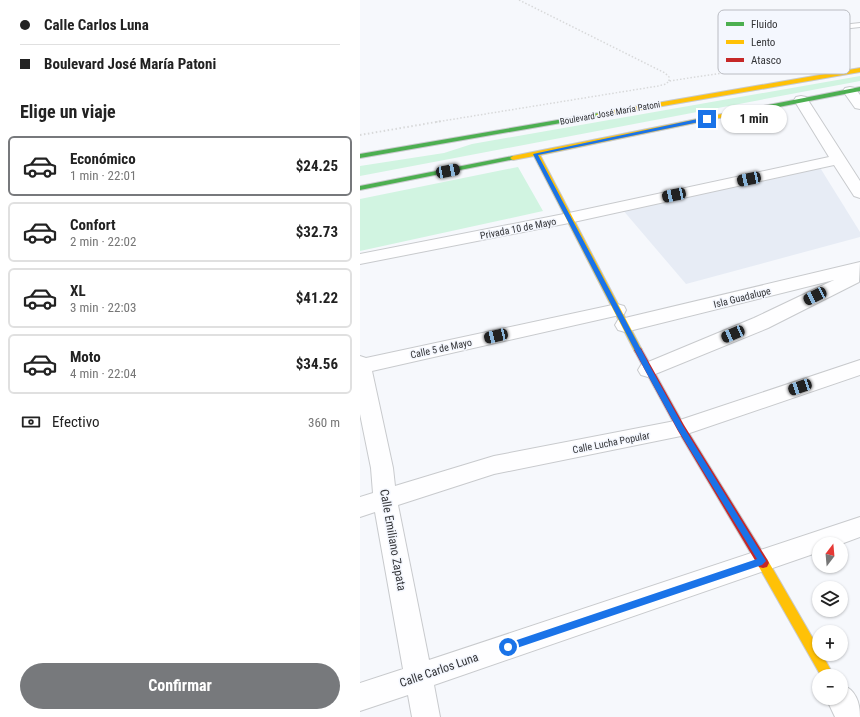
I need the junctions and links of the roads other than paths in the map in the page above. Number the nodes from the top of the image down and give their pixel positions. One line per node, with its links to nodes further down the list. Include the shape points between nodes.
1 (860, 25): 2 (lane)
2 (850, 26)
3 (860, 70): 4 (main road, Boulevard José María Patoni)
4 (850, 72)
5 (837, 74): 10 (main road, Boulevard José María Patoni)
6 (855, 90): 7 (main road); 8 (street)
7 (801, 100): 9 (main road); 11 (street)
8 (860, 105)
9 (536, 154): 12 (main road); 14 (main road)
10 (360, 156)
11 (839, 159): 13 (street); 14 (street, Privada 10 de Mayo)
12 (360, 188)
13 (860, 193)
14 (569, 218): 15 (street, Privada 10 de Mayo); 18 (main road)
15 (360, 259)
16 (860, 268): 18 (street, Isla Guadalupe)
17 (860, 274): 21 (street, via 761,323)
18 (621, 318): 19 (street, Calle 5 de Mayo); 21 (main road)
19 (360, 365): 23 (street, Calle Emiliano Zapata, via 382,468)
20 (860, 367): 22 (street, Calle Lucha Popular)
21 (648, 370): 22 (main road)
22 (681, 428): 23 (street, Calle Lucha Popular, via 494,465); 26 (main road)
23 (386, 500): 24 (street, Calle Lucha Popular); 28 (street, Calle Emiliano Zapata)
24 (360, 507)
25 (860, 527): 26 (street, Calle Carlos Luna)
26 (762, 561): 27 (main road); 28 (street, Calle Carlos Luna)
27 (824, 669)
28 (418, 677): 29 (street, Calle Carlos Luna); 31 (street, Calle Emiliano Zapata)
29 (360, 697)
30 (844, 705): 32 (street)
31 (426, 717)
32 (851, 717)

